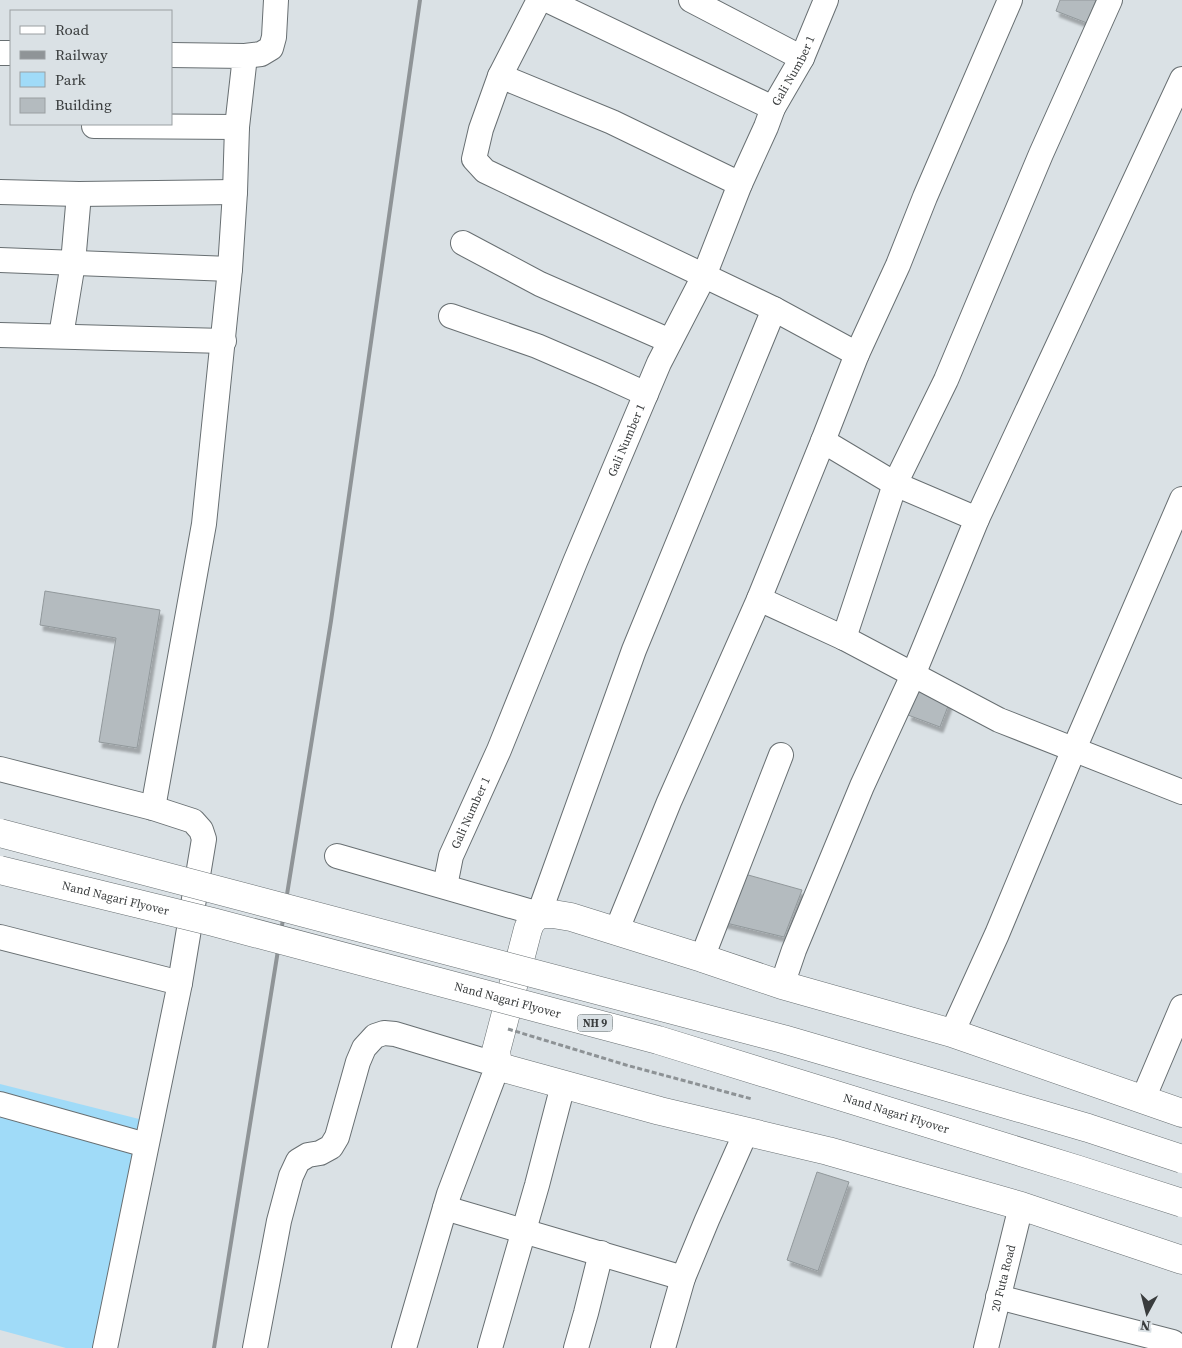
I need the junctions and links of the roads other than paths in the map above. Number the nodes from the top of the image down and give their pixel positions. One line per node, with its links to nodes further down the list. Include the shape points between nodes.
1 (276, 0): 9 (street, via 271,48 261,54)
2 (539, 0): 11 (street)
3 (547, 0): 13 (street)
4 (691, 0): 10 (street)
5 (826, 0): 10 (street, Gali Number 1)
6 (1010, 0): 31 (street)
7 (1110, 0): 34 (street, via 946,380)
8 (172, 55): 9 (street)
9 (245, 56): 15 (street)
10 (802, 58): 13 (street, Gali Number 1)
11 (500, 76): 16 (street, via 612,122); 24 (street, via 474,159 485,171)
12 (1182, 80): 36 (street)
13 (773, 108): 16 (street, Gali Number 1)
14 (94, 126): 15 (street)
15 (237, 127): 18 (street)
16 (740, 184): 24 (street, Gali Number 1)
17 (0, 192): 19 (street)
18 (235, 192): 19 (street); 23 (street)
19 (79, 194): 22 (street)
20 (463, 243): 30 (street, via 540,284)
21 (0, 260): 22 (street)
22 (73, 263): 23 (street); 28 (street)
23 (230, 269): 29 (street)
24 (704, 276): 25 (street); 30 (street, Gali Number 1)
25 (774, 310): 31 (street); 49 (street, via 634,650)
26 (451, 316): 32 (street, via 537,346)
27 (0, 334): 28 (street)
28 (61, 336): 29 (street)
29 (224, 341): 44 (street, via 204,524)
30 (670, 341): 32 (street, Gali Number 1)
31 (857, 354): 33 (street)
32 (646, 394): 48 (street, Gali Number 1, via 499,750 451,856)
33 (823, 440): 34 (street); 37 (street)
34 (895, 484): 36 (street); 38 (street)
35 (1182, 499): 40 (street)
36 (977, 519): 39 (street)
37 (759, 599): 38 (street); 50 (street, via 669,802)
38 (844, 638): 39 (street)
39 (914, 675): 40 (street, via 999,720); 54 (street, via 862,786)
40 (1074, 749): 43 (street); 56 (street)
41 (782, 755): 52 (street)
42 (0, 769): 44 (street)
43 (1182, 792)
44 (153, 808): 53 (street, via 193,821 204,839)
45 (0, 833): 64 (main road, bridge, via 783,1039)
46 (337, 856): 48 (street)
47 (0, 870): 65 (main road, Nand Nagari Flyover / NH 9, bridge, via 213,922 658,1040)
48 (445, 886): 49 (street)
49 (539, 914): 50 (main road, via 571,917); 57 (main road, via 528,929 496,1051)
50 (616, 932): 52 (main road)
51 (0, 937): 53 (street)
52 (702, 958): 54 (main road)
53 (180, 983): 63 (street)
54 (782, 985): 56 (main road)
55 (1182, 1007): 59 (street)
56 (952, 1033): 59 (main road)
57 (498, 1064): 58 (main road); 67 (street); 75 (street, via 395,1034 375,1036 364,1048 337,1137 331,1147 298,1161 291,1176 279,1221)
58 (563, 1085): 62 (main road); 68 (street)
59 (1143, 1099): 61 (main road)
60 (0, 1104): 63 (street)
61 (1182, 1113)
62 (746, 1132): 66 (main road, via 828,1151); 71 (street)
63 (146, 1145): 74 (street)
64 (1182, 1158)
65 (1182, 1203)
66 (1021, 1206): 70 (main road); 72 (street, 20 Futa Road)
67 (445, 1208): 68 (street); 76 (street)
68 (523, 1232): 69 (street); 77 (street)
69 (601, 1253): 71 (street); 78 (street)
70 (1182, 1260)
71 (683, 1278): 79 (street)
72 (998, 1298): 73 (street); 80 (street, 20 Futa Road)
73 (1173, 1342)
74 (105, 1348)
75 (256, 1348)
76 (404, 1348)
77 (490, 1348)
78 (576, 1348)
79 (663, 1348)
80 (986, 1348)

